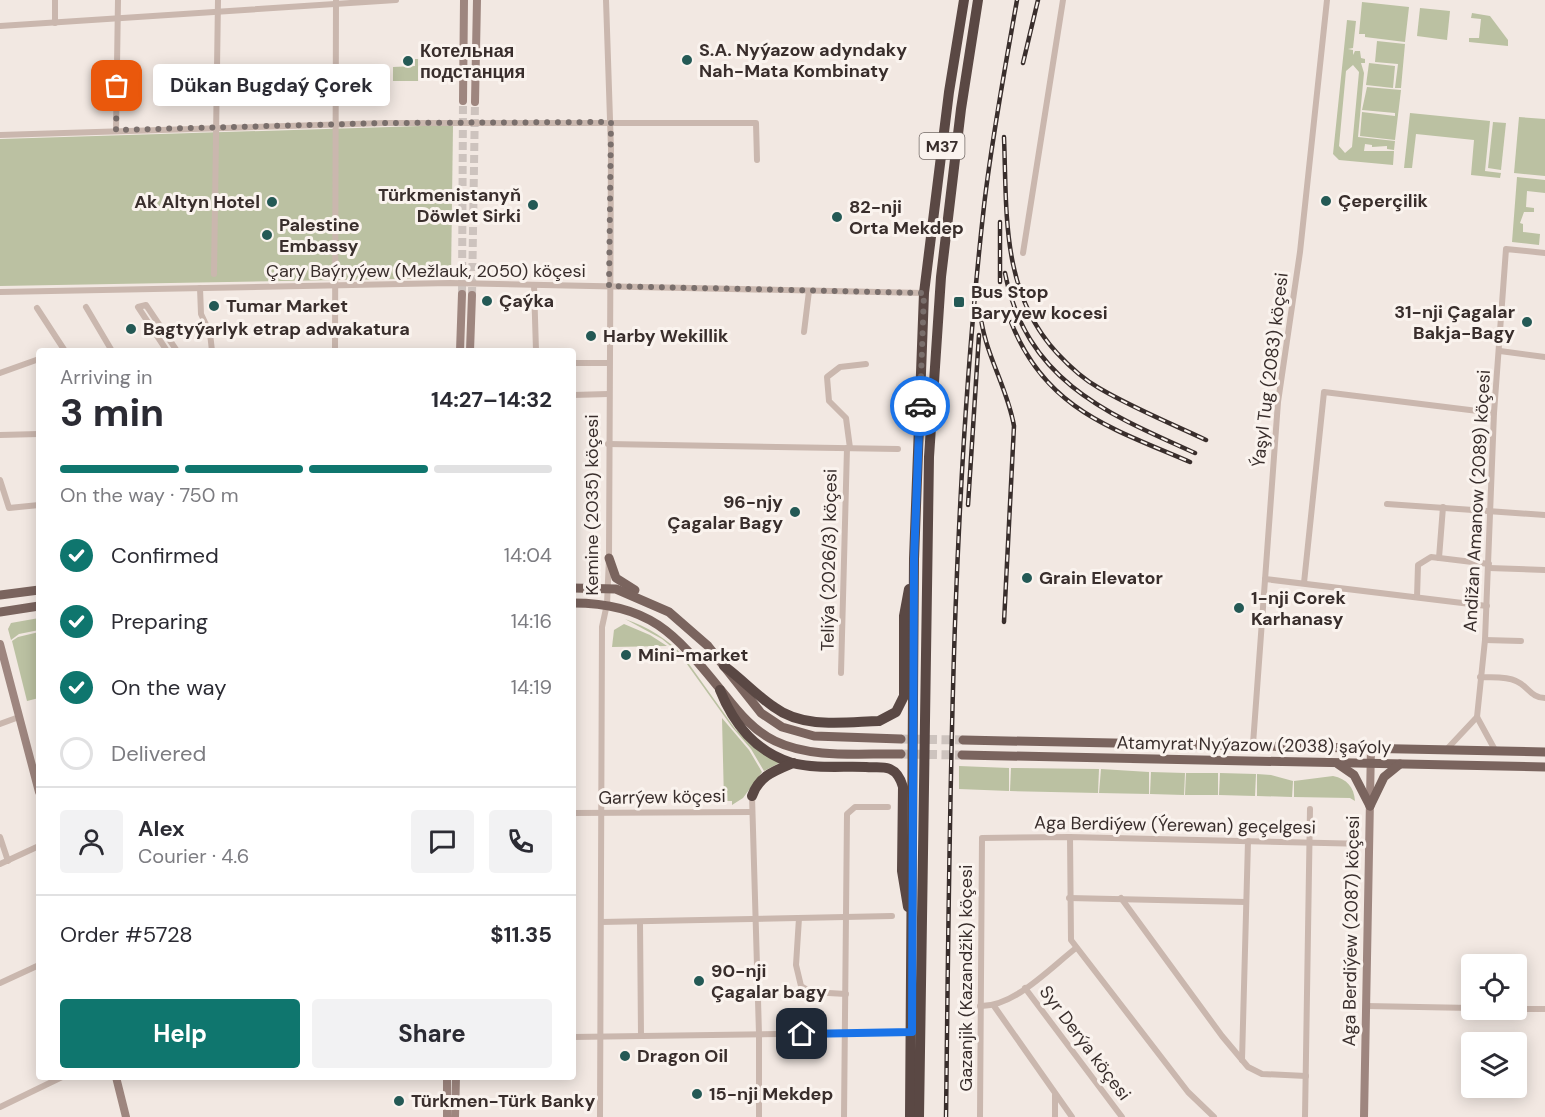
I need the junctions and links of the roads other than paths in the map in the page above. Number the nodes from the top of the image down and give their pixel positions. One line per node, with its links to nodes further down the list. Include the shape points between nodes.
1 (55, 0): 15 (street)
2 (118, 0): 14 (street)
3 (218, 0): 13 (street)
4 (396, 0): 12 (street)
5 (464, 0): 17 (street)
6 (477, 0): 18 (street)
7 (606, 0): 19 (street, Kemine (2035) köçesi)
8 (964, 0): 34 (highway, M37)
9 (978, 0): 170 (highway, M37, via 941,277 929,457)
10 (1063, 0): 26 (street)
11 (1327, 0): 73 (street, Ýaşyl Tug (2083) köçesi, via 1300,252 1278,402)
12 (336, 3): 13 (street); 20 (street)
13 (218, 13): 14 (street); 21 (street)
14 (118, 18): 15 (street); 22 (street)
15 (55, 23): 16 (street)
16 (0, 26)
17 (463, 101)
18 (475, 102)
19 (611, 122): 20 (street); 24 (street, via 756,123); 30 (street, Kemine (2035) köçesi)
20 (336, 124): 21 (street); 28 (street)
21 (216, 128): 22 (street); 27 (street)
22 (116, 130): 23 (street)
23 (0, 135)
24 (757, 160)
25 (1545, 253): 47 (street, Andižan Amanow (2089) köçesi, via 1506,249)
26 (1023, 254)
27 (214, 274)
28 (335, 285): 29 (street, Çary Baýryýew (Mežlauk, 2050) köçesi); 31 (street, Çary Baýryýew (Mežlauk, 2050) köçesi); 43 (street)
29 (534, 285): 30 (street, Çary Baýryýew (Mežlauk, 2050) köçesi); 46 (street)
30 (609, 286): 32 (street, Çary Baýryýew (Mežlauk, 2050) köçesi); 51 (street, Kemine (2035) köçesi)
31 (200, 288): 33 (street, Çary Baýryýew (Mežlauk, 2050) köçesi); 42 (street, via 201,314)
32 (809, 291): 34 (street, Çary Baýryýew (Mežlauk, 2050) köçesi); 37 (street)
33 (0, 292)
34 (924, 293): 70 (highway, M37)
35 (86, 307): 39 (street)
36 (37, 308): 38 (street)
37 (804, 332)
38 (63, 348)
39 (110, 348)
40 (165, 348): 41 (street, via 138,307 146,305)
41 (175, 348)
42 (211, 348)
43 (335, 348)
44 (460, 348): 45 (street, via 467,295)
45 (470, 348)
46 (536, 348)
47 (1500, 351): 48 (street); 56 (street, Andižan Amanow (2089) köçesi)
48 (1545, 357)
49 (36, 360): 53 (street)
50 (576, 363): 51 (street)
51 (608, 363): 54 (street, Kemine (2035) köçesi)
52 (866, 364): 60 (street, Teliýa (2026/3) köçesi, via 840,367 827,377 829,401 844,414 848,424)
53 (0, 373)
54 (608, 394): 55 (street); 59 (street, Kemine (2035) köçesi)
55 (576, 395)
56 (1494, 413): 66 (street, Andižan Amanow (2089) köçesi); 74 (street, via 1324,392)
57 (36, 434): 58 (street)
58 (0, 435)
59 (608, 444): 60 (street); 68 (street, Kemine (2035) köçesi)
60 (849, 448): 61 (street); 90 (street, Teliýa (2026/3) köçesi)
61 (898, 449)
62 (0, 480): 64 (street, via 9,508)
63 (1387, 504): 65 (street)
64 (36, 505)
65 (1443, 507): 66 (street); 69 (street)
66 (1492, 510): 67 (street); 71 (street, Andižan Amanow (2089) köçesi)
67 (1545, 515)
68 (609, 558): 76 (street, Kemine (2035) köçesi); 85 (main road, via 624,584 660,601)
69 (1438, 558): 71 (street); 79 (street, via 1424,559 1418,565)
70 (914, 559): 89 (highway, via 904,616 904,696 889,718 879,722 802,720 773,707 748,682); 137 (highway, M37)
71 (1489, 566): 72 (street); 83 (street, Andižan Amanow (2089) köçesi)
72 (1545, 570)
73 (1265, 579): 74 (street); 99 (street, Ýaşyl Tug (2083) köçesi)
74 (1304, 583): 79 (street)
75 (576, 588): 76 (main road)
76 (608, 588): 81 (street, Kemine (2035) köçesi); 85 (main road)
77 (36, 590): 78 (main road)
78 (0, 595)
79 (1417, 597): 83 (street)
80 (576, 603): 81 (main road)
81 (607, 604): 92 (main road, via 670,632 691,651); 118 (street, Kemine (2035) köçesi, via 602,627)
82 (36, 606): 84 (main road)
83 (1487, 606): 86 (street, Andižan Amanow (2089) köçesi)
84 (0, 612)
85 (669, 612): 89 (main road, via 695,632)
86 (1485, 640): 87 (street); 91 (street, Andižan Amanow (2089) köçesi)
87 (1521, 640)
88 (0, 644): 94 (street)
89 (724, 666): 97 (main road, via 761,713 790,730 814,736)
90 (841, 673)
91 (1480, 677): 93 (street, via 1513,679 1535,697); 95 (street, Andižan Amanow (2089) köçesi)
92 (720, 690): 104 (main road, via 754,727 787,746 809,752); 106 (highway, via 740,729)
93 (1545, 698)
94 (19, 717): 96 (street); 111 (street)
95 (1477, 717): 101 (street); 102 (street)
96 (0, 724)
97 (902, 739)
98 (963, 740): 99 (main road, Atamyrat Nyýazow (2038) şaýoly)
99 (1253, 744): 100 (main road, Atamyrat Nyýazow (2038) şaýoly)
100 (1371, 746): 101 (main road, Atamyrat Nyýazow (2038) şaýoly); 108 (street, Aga Berdiýew (2087) köçesi)
101 (1447, 749): 102 (main road, Atamyrat Nyýazow (2038) şaýoly)
102 (1495, 750): 103 (main road, Atamyrat Nyýazow (2038) şaýoly)
103 (1545, 752)
104 (901, 754)
105 (962, 755): 107 (main road, Atamyrat Nyýazow (2038) şaýoly)
106 (793, 763): 112 (highway, via 766,775); 137 (highway, via 886,768 898,776 903,787 902,870)
107 (1336, 763): 108 (main road, Atamyrat Nyýazow (2038) şaýoly); 113 (main road, via 1353,775)
108 (1371, 763): 109 (main road, Atamyrat Nyýazow (2038) şaýoly); 113 (street, Aga Berdiýew (2087) köçesi)
109 (1400, 764): 110 (main road, Atamyrat Nyýazow (2038) şaýoly); 113 (main road, via 1384,777)
110 (1545, 767)
111 (36, 781)
112 (752, 796): 116 (street)
113 (1370, 806): 124 (street, Aga Berdiýew (2087) köçesi)
114 (888, 807): 132 (street, via 855,807 847,814)
115 (1310, 809): 123 (street)
116 (752, 812): 118 (street, Garrýew köçesi); 134 (street)
117 (576, 813): 118 (street, Garrýew köçesi)
118 (600, 813): 135 (street, Kemine (2035) köçesi)
119 (0, 837): 126 (street)
120 (1071, 837): 121 (street, Aga Berdiýew (Ýerewan) geçelgesi); 122 (street, Aga Berdiýew (Ýerewan) geçelgesi); 128 (street)
121 (982, 838): 144 (street, Gazanjik (Kazandžik) köçesi)
122 (1248, 841): 123 (street, Aga Berdiýew (Ýerewan) geçelgesi); 130 (street)
123 (1308, 842): 124 (street, Aga Berdiýew (Ýerewan) geçelgesi); 156 (street)
124 (1368, 844): 143 (street, Aga Berdiýew (2087) köçesi)
125 (36, 847): 126 (street)
126 (8, 861): 127 (street)
127 (0, 864)
128 (1070, 898): 129 (street); 138 (street, via 1069,931)
129 (1121, 898): 130 (street); 155 (street)
130 (1246, 902): 155 (street)
131 (892, 916): 132 (street)
132 (848, 917): 133 (street); 142 (street)
133 (799, 918): 134 (street); 142 (street, via 796,965 801,986 811,992)
134 (756, 919): 136 (street); 151 (street)
135 (601, 922): 136 (street); 153 (street, Kemine (2035) köçesi)
136 (640, 923): 152 (street)
137 (913, 940): 149 (highway, M37)
138 (1076, 948): 141 (street); 175 (street, via 1188,1092)
139 (36, 966): 140 (street)
140 (0, 983)
141 (1024, 988): 145 (street); 174 (street, Syr Derýa köçesi)
142 (846, 994): 150 (street)
143 (1366, 1005): 146 (street); 177 (street, Aga Berdiýew (2087) köçesi)
144 (980, 1006): 145 (street); 171 (street, Gazanjik (Kazandžik) köçesi)
145 (994, 1006): 161 (street)
146 (1461, 1008)
147 (1527, 1009): 148 (street)
148 (1545, 1009)
149 (912, 1032): 150 (street); 169 (highway, M37)
150 (846, 1033): 151 (street); 168 (street)
151 (759, 1034): 152 (street); 167 (street)
152 (641, 1035): 153 (street)
153 (600, 1036): 154 (street); 166 (street, Kemine (2035) köçesi)
154 (576, 1037)
155 (1242, 1060): 156 (street, via 1259,1074)
156 (1305, 1076): 176 (street)
157 (56, 1080): 162 (street)
158 (117, 1080): 163 (street)
159 (447, 1080): 164 (street)
160 (456, 1080): 165 (street)
161 (1055, 1094): 172 (street); 173 (street)
162 (0, 1107)
163 (126, 1117)
164 (447, 1117)
165 (455, 1117)
166 (600, 1117)
167 (759, 1117)
168 (844, 1117)
169 (910, 1117)
170 (919, 1117)
171 (980, 1117)
172 (1055, 1117)
173 (1072, 1117)
174 (1122, 1117)
175 (1214, 1117)
176 (1305, 1117)
177 (1364, 1117)

